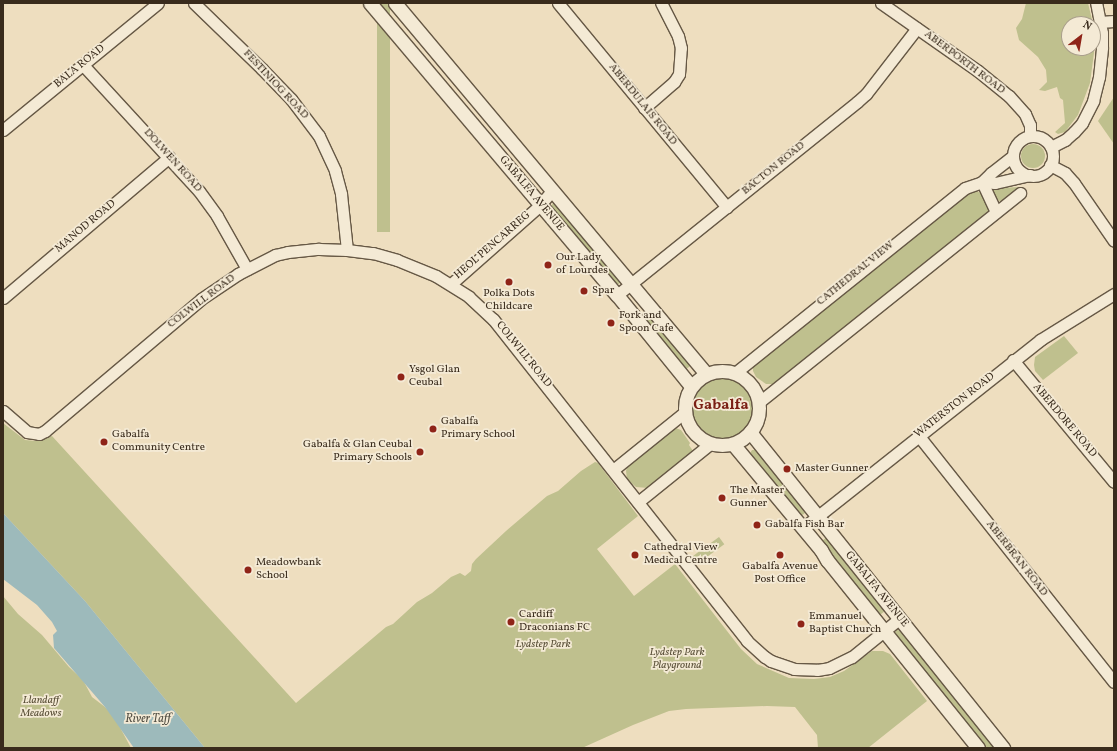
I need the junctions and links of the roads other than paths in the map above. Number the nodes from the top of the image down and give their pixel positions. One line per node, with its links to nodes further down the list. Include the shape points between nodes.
1 (158, 3): 14 (street, BALA ROAD)
2 (194, 3): 30 (street, FESTINIOG ROAD, via 276,84 318,136 335,171 341,194)
3 (370, 3): 26 (street, GABALFA AVENUE)
4 (395, 3): 24 (street, GABALFA AVENUE)
5 (558, 3): 15 (street, ABERDULAIS ROAD)
6 (661, 3): 15 (street, via 678,36 681,48 679,74 674,82)
7 (881, 3): 12 (street, ABERPORTH ROAD)
8 (1096, 3): 9 (street)
9 (1099, 16)
10 (1114, 21): 11 (street)
11 (1101, 22)
12 (917, 28): 17 (street, ABERPORTH ROAD, via 1009,96 1025,114 1030,125); 27 (street, BACTON ROAD, via 857,102)
13 (1101, 28): 18 (street, via 1102,62 1090,110 1074,132)
14 (83, 65): 16 (street, BALA ROAD); 20 (street, DOLWEN ROAD)
15 (644, 108): 27 (street, ABERDULAIS ROAD)
16 (3, 130)
17 (1030, 136): 18 (street, via 1042,138); 19 (street, via 1020,141)
18 (1051, 147): 21 (street)
19 (1013, 156): 22 (street, via 1016,167); 23 (street, CATHEDRAL VIEW)
20 (170, 157): 31 (street, DOLWEN ROAD, via 217,216); 36 (street, MANOD ROAD)
21 (1050, 165): 22 (street, via 1042,173); 29 (street, via 1065,173 1074,183)
22 (1030, 175): 23 (street, CATHEDRAL VIEW, via 995,183)
23 (982, 182): 28 (street); 39 (street, CATHEDRAL VIEW, via 958,193)
24 (552, 191): 26 (street, HEOL PENCARREG); 33 (street, GABALFA AVENUE)
25 (1020, 193): 28 (street)
26 (541, 204): 32 (street, HEOL PENCARREG); 35 (street, GABALFA AVENUE)
27 (727, 207): 33 (street, BACTON ROAD)
28 (996, 212): 41 (street)
29 (1114, 241)
30 (347, 250): 31 (street, COLWILL ROAD, via 288,252 274,255); 32 (street, COLWILL ROAD, via 373,253 397,260)
31 (247, 269): 42 (street, COLWILL ROAD, via 201,299 48,429 39,434 27,432)
32 (451, 284): 48 (street, COLWILL ROAD, via 484,310 507,334)
33 (631, 285): 35 (street, BACTON ROAD); 38 (street, GABALFA AVENUE)
34 (1114, 294): 37 (street, WATERSTON ROAD)
35 (617, 295): 40 (street, GABALFA AVENUE)
36 (3, 298)
37 (1013, 360): 45 (street, WATERSTON ROAD); 49 (street, ABERDORE ROAD)
38 (706, 373): 39 (street); 40 (street, via 696,379)
39 (735, 373): 41 (street, via 751,386 757,395)
40 (691, 386): 43 (street, via 686,398)
41 (758, 404): 44 (street, via 757,419)
42 (3, 412)
43 (685, 412): 46 (street, via 695,434); 48 (street)
44 (750, 432): 47 (street, via 741,441); 51 (street, GABALFA AVENUE)
45 (918, 435): 51 (street, WATERSTON ROAD); 55 (street, ABERBRAN ROAD)
46 (711, 443): 47 (street, via 725,446); 50 (street)
47 (733, 444): 52 (street, GABALFA AVENUE)
48 (613, 470): 50 (street, COLWILL ROAD)
49 (1114, 482)
50 (638, 502): 54 (street, COLWILL ROAD, via 747,641 771,662 806,670 828,668 852,657)
51 (816, 517): 52 (street, WATERSTON ROAD); 53 (street, GABALFA AVENUE)
52 (803, 528): 54 (street, GABALFA AVENUE)
53 (899, 619): 54 (street, COLWILL ROAD); 57 (street, GABALFA AVENUE)
54 (884, 630): 56 (street, GABALFA AVENUE)
55 (1114, 682)
56 (978, 748)
57 (1003, 748)

